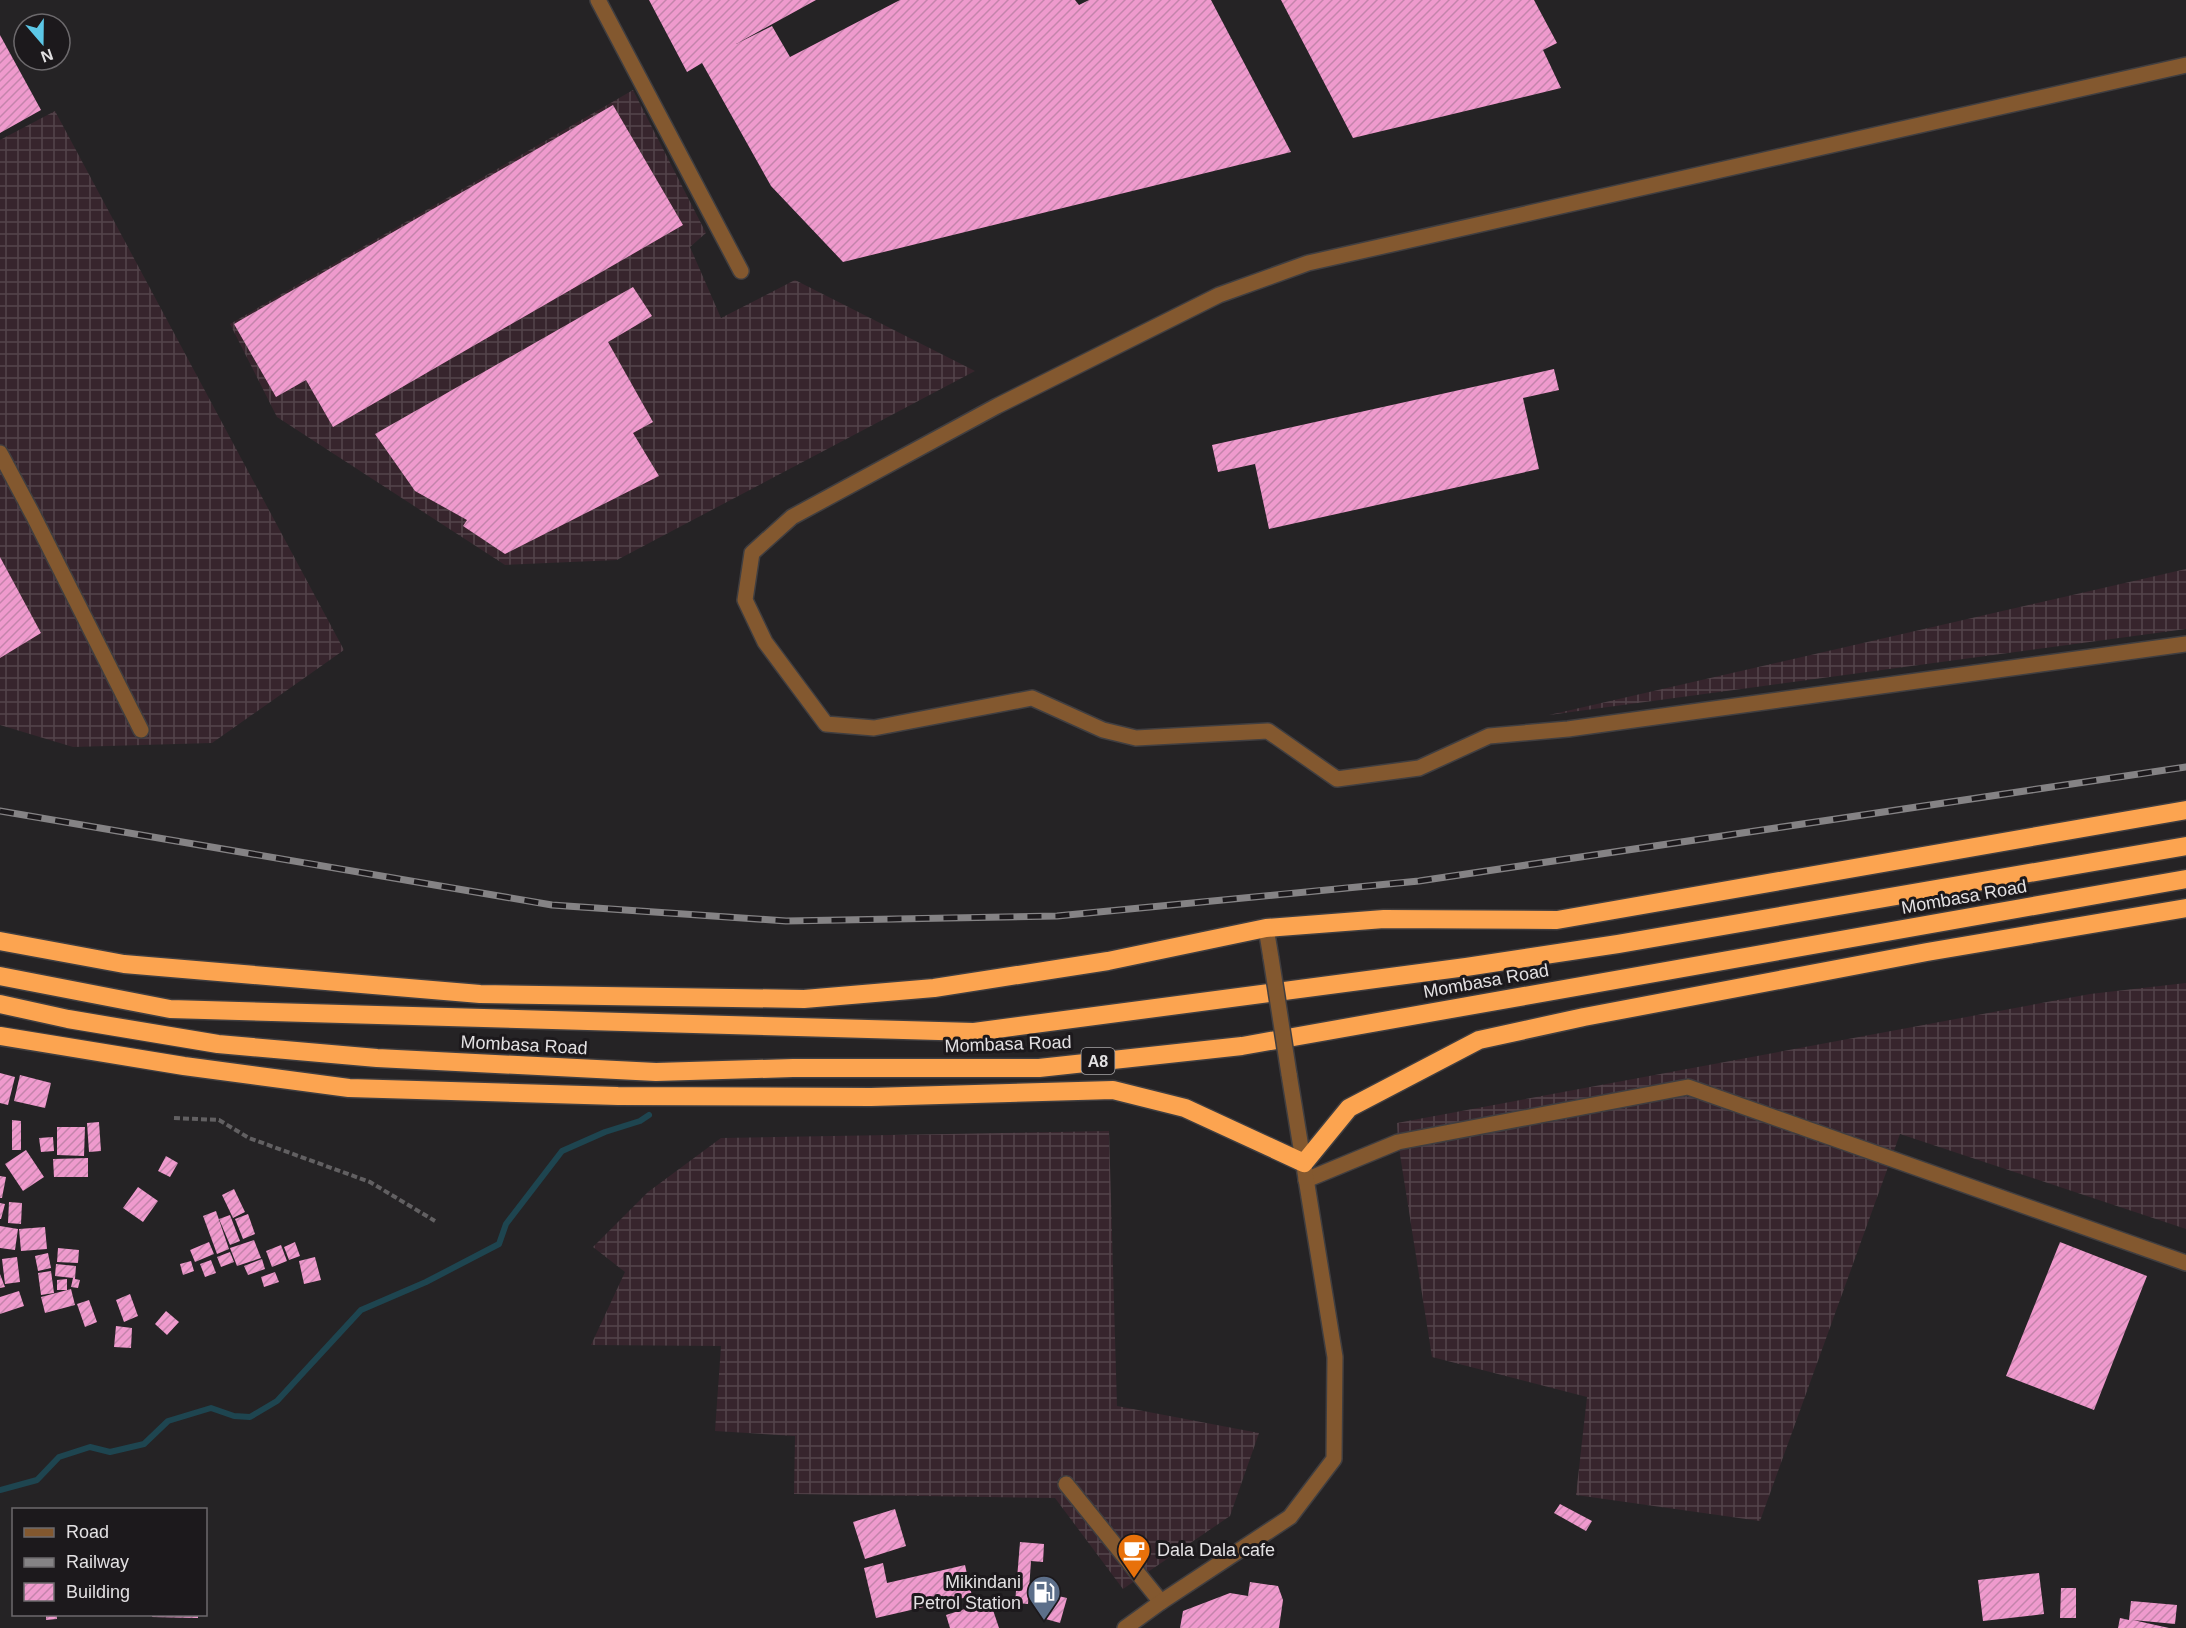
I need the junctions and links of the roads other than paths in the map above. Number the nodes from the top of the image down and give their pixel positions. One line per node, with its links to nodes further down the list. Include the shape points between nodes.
1 (598, 0): 3 (street)
2 (2186, 65): 5 (street, via 1308,263 1219,295 997,406 792,516 752,553 745,600 765,642 826,724 874,728 1032,698 1102,729 1136,738 1268,730 1336,779 1419,768 1489,736 1568,729)
3 (741, 271)
4 (0, 453): 6 (street)
5 (2186, 644)
6 (141, 730)
7 (2186, 810): 11 (highway, via 1557,920 1384,919)
8 (2186, 846): 13 (highway, Mombasa Road, via 1595,948 974,1032 170,1009)
9 (2186, 879): 14 (highway, Mombasa Road / A8, via 1242,1046 1040,1068 657,1072 377,1058 218,1044)
10 (2186, 908): 16 (highway, via 1916,954 1595,1014 1479,1040 1349,1108)
11 (1266, 928): 12 (highway, via 1108,961 934,988 804,999 480,994 124,964); 16 (street, bridge)
12 (0, 941)
13 (0, 976)
14 (0, 1004)
15 (0, 1036): 16 (highway, via 350,1088 618,1096 860,1097 1113,1090 1185,1108)
16 (1305, 1171): 17 (street, via 1398,1142 1688,1087); 19 (street, via 1335,1357 1334,1459 1290,1517)
17 (2186, 1263)
18 (1066, 1484): 19 (street)
19 (1161, 1602): 20 (street)
20 (1125, 1628)

